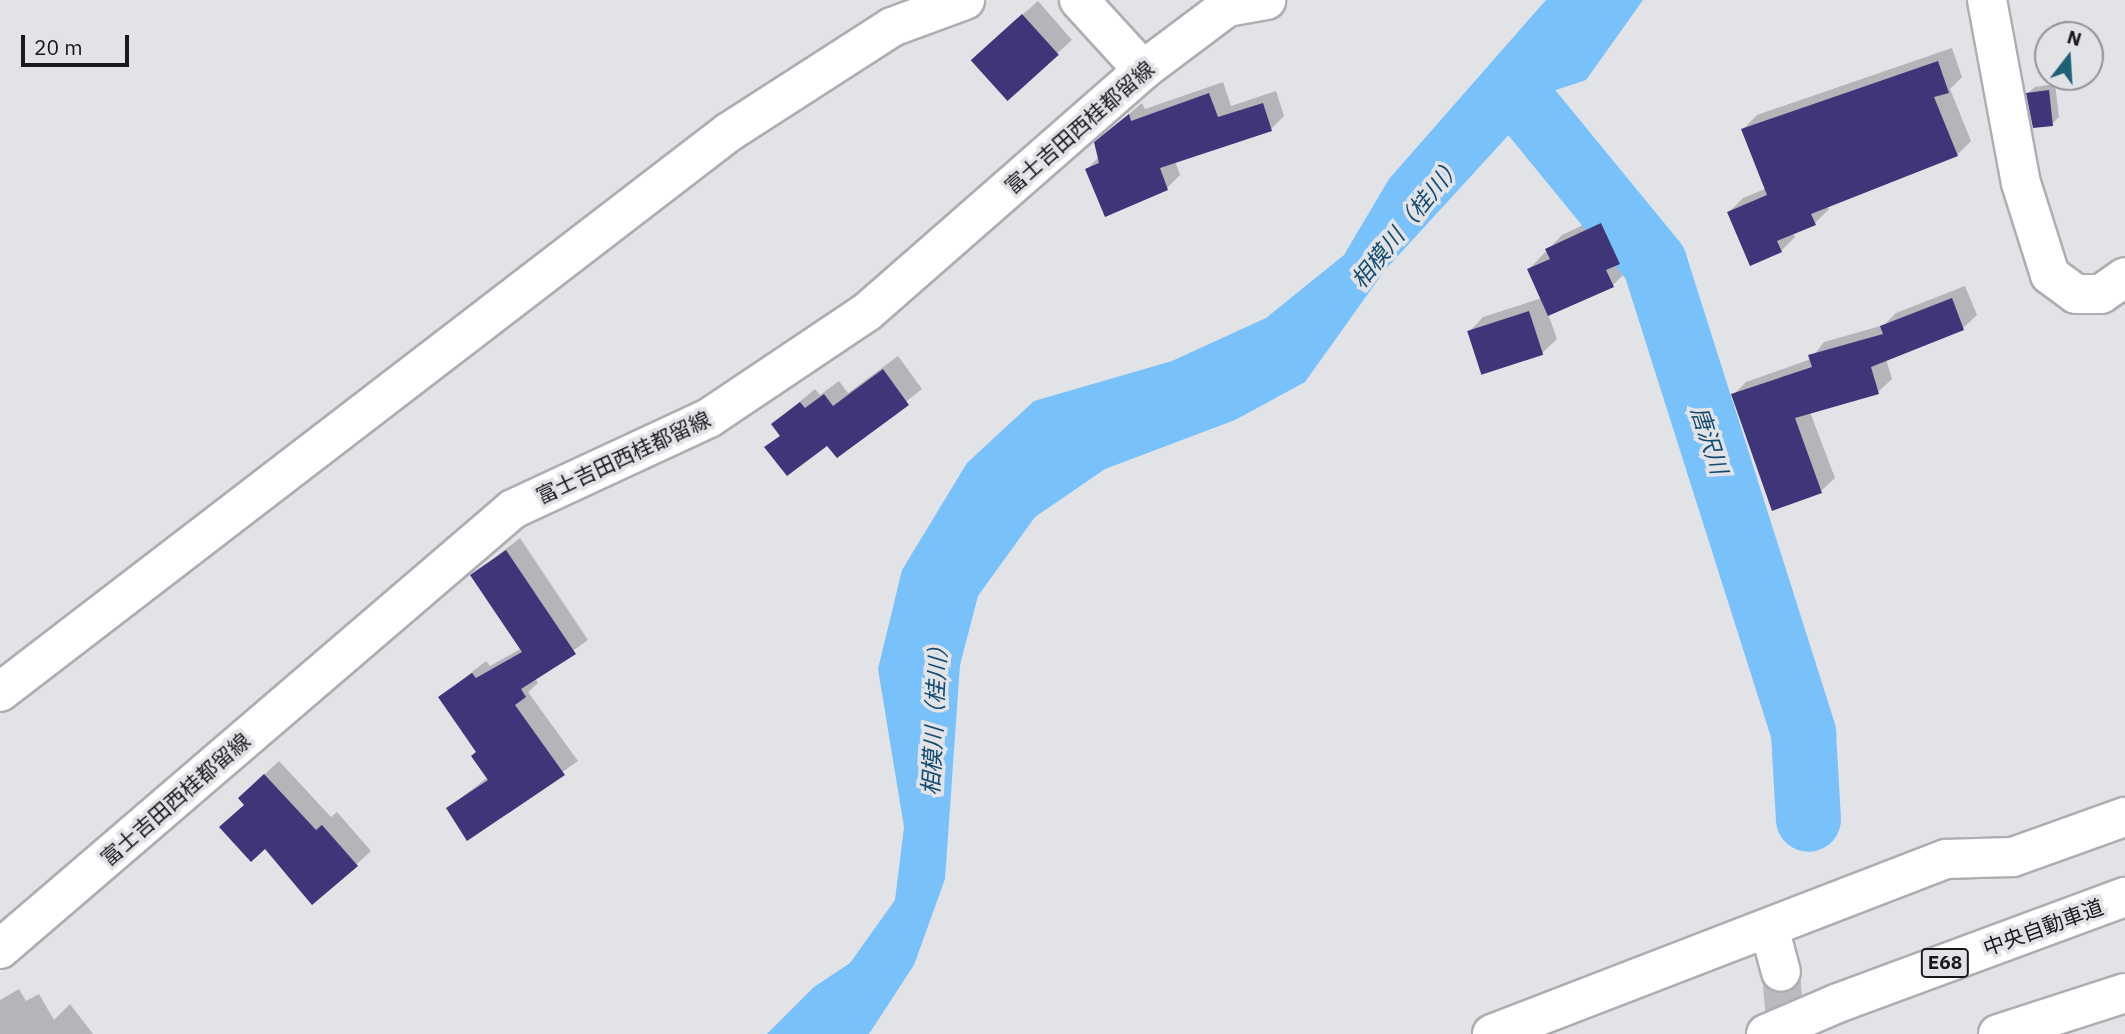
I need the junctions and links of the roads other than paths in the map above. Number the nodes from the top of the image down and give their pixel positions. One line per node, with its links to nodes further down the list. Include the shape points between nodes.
1 (965, 0): 7 (main road, via 892,27 729,132)
2 (1079, 0): 5 (main road)
3 (1266, 0): 5 (main road, 富士吉田西桂都留線, via 1227,7)
4 (1987, 0): 6 (main road, via 2021,183 2050,275 2076,294 2101,295)
5 (1143, 70): 11 (main road, 富士吉田西桂都留線, via 867,312 709,418 513,509)
6 (2125, 277)
7 (0, 692)
8 (2125, 817): 10 (main road, via 2013,857 1946,859)
9 (2125, 897): 15 (main road, 中央自動車道 / E68)
10 (1770, 931): 12 (main road); 14 (main road)
11 (0, 949)
12 (1780, 972)
13 (2125, 993): 16 (main road)
14 (1492, 1034)
15 (1766, 1034)
16 (1998, 1034)

